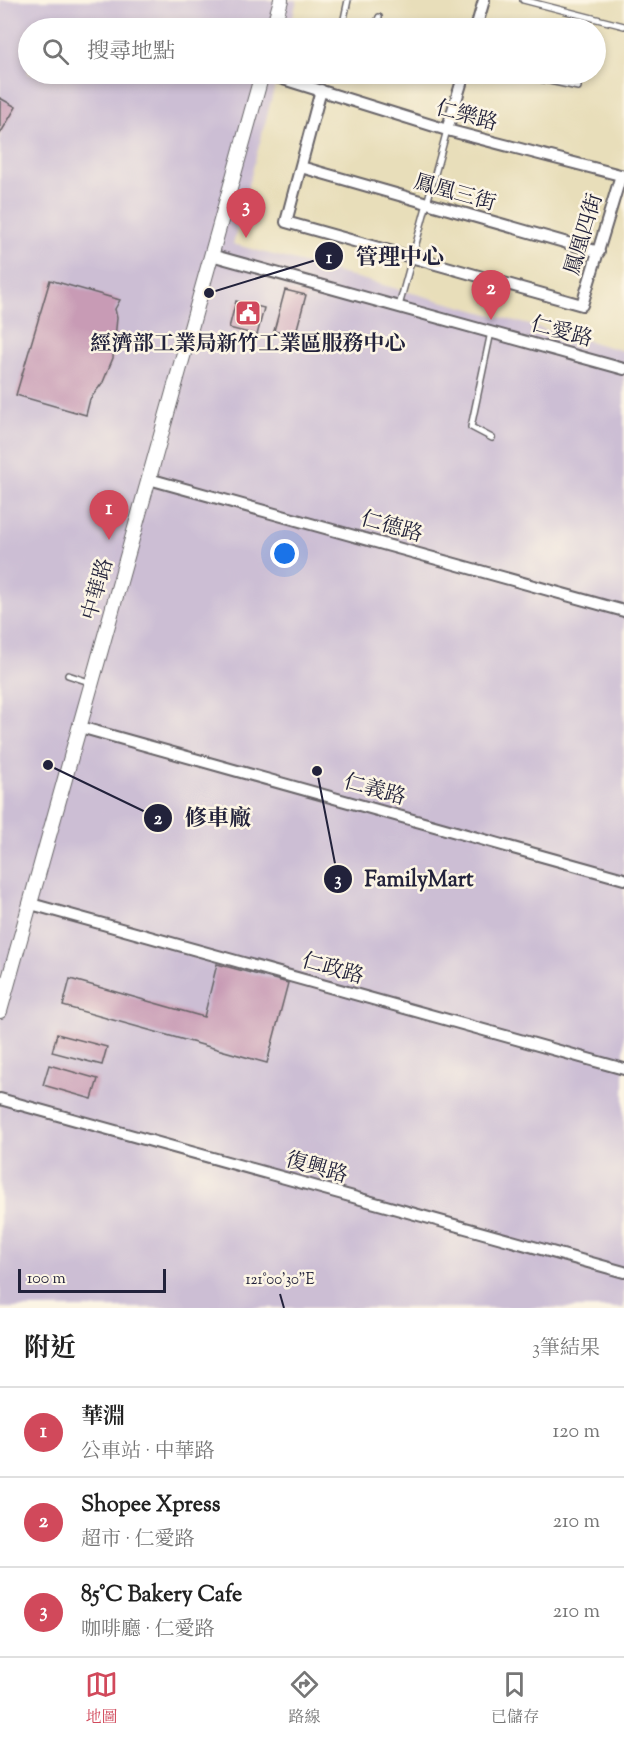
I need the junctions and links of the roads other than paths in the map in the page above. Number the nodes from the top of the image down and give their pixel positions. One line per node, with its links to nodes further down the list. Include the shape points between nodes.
1 (281, 0): 5 (street)
2 (348, 0): 6 (lane)
3 (484, 0): 7 (street)
4 (523, 0): 8 (lane)
5 (276, 18)
6 (344, 18)
7 (479, 18)
8 (593, 18)
9 (606, 21): 10 (lane)
10 (624, 26)
11 (259, 84): 22 (street, 中華路)
12 (301, 84): 16 (street, 仁樂路)
13 (461, 84): 17 (street)
14 (564, 84): 15 (lane)
15 (578, 87)
16 (321, 90): 17 (street, 仁樂路); 18 (street)
17 (447, 130): 19 (street, 仁樂路); 20 (lane)
18 (301, 167): 20 (street, 鳳凰三街); 23 (street, via 286,222)
19 (622, 175): 21 (street, 鳳凰四街)
20 (429, 205): 21 (street, 鳳凰三街); 23 (lane)
21 (599, 252): 23 (street, 鳳凰四街, via 582,305)
22 (211, 255): 24 (street, 仁愛路); 28 (street, 中華路)
23 (415, 257): 24 (lane)
24 (399, 306): 25 (street, 仁愛路)
25 (491, 332): 26 (street, 仁愛路); 27 (lane, via 471,427)
26 (624, 369)
27 (492, 438)
28 (149, 479): 29 (street, 仁德路); 31 (street, 中華路)
29 (624, 611)
30 (68, 675): 31 (lane)
31 (92, 683): 32 (street, 中華路)
32 (80, 727): 33 (street, 仁義路); 34 (street, 中華路)
33 (624, 879)
34 (31, 904): 35 (street, 中華路); 36 (street, 仁政路)
35 (0, 1011)
36 (624, 1069)
37 (0, 1099): 38 (street, 復興路)
38 (624, 1272)

